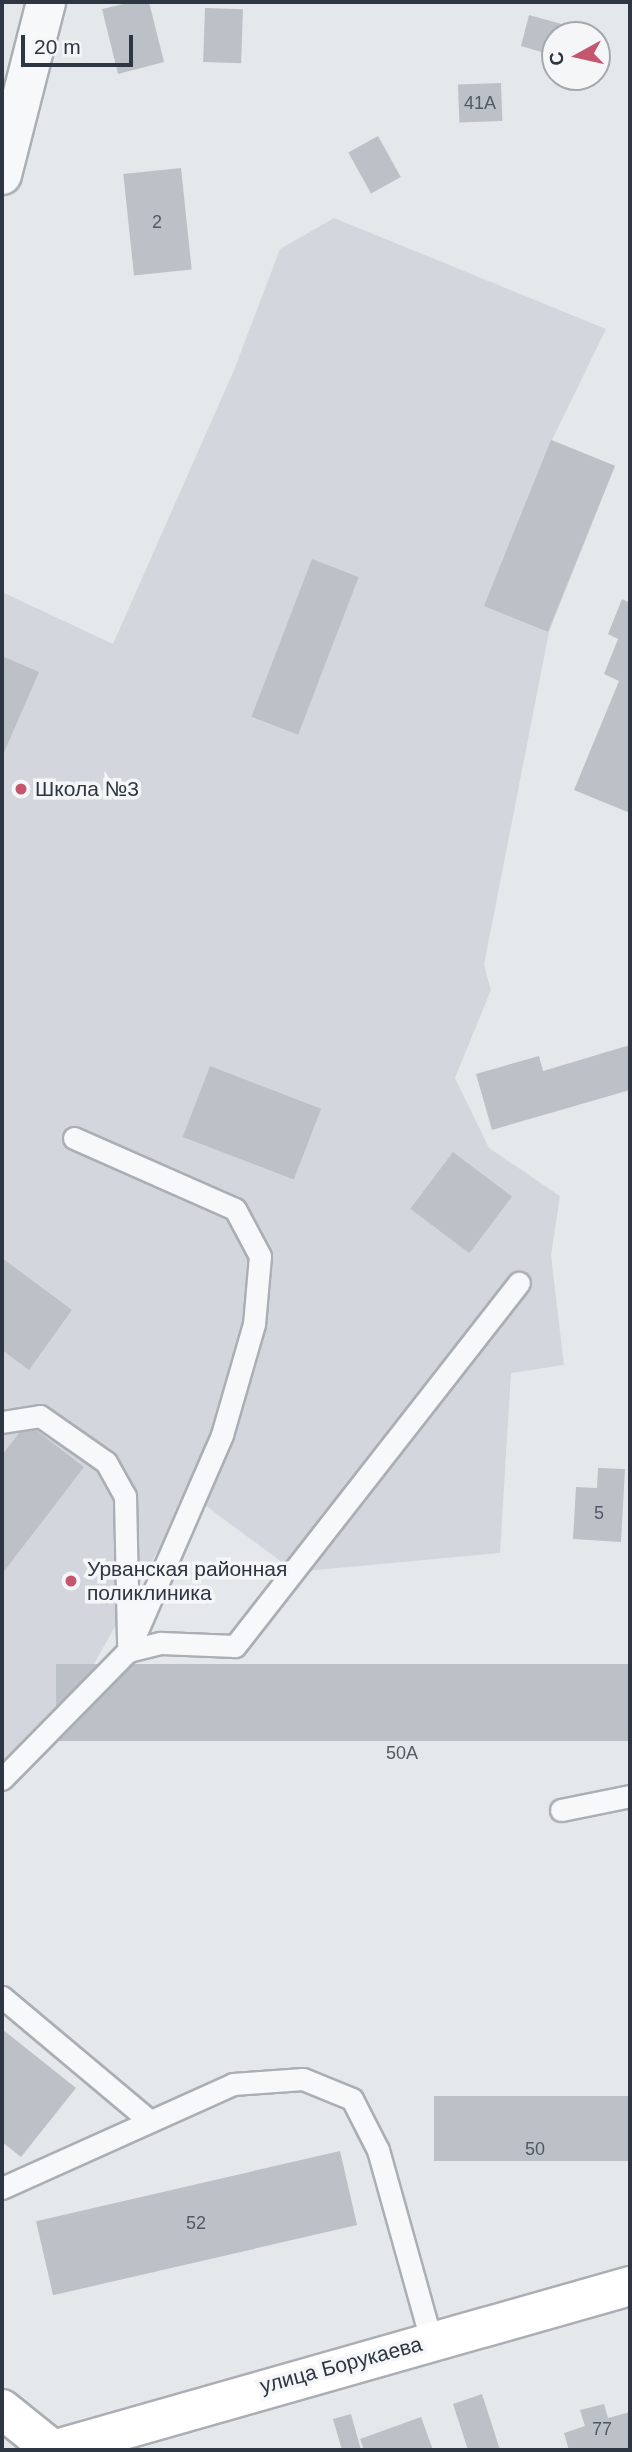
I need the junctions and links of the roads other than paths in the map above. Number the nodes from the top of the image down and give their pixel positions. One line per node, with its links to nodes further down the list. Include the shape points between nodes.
1 (46, 2): 2 (street)
2 (15, 70): 3 (street)
3 (2, 175)
4 (74, 1138): 7 (lane, via 235,1209 260,1256 254,1324 222,1435)
5 (519, 1283): 7 (lane, via 236,1646 161,1643)
6 (2, 1422): 7 (lane, via 40,1416 106,1462 125,1496)
7 (128, 1651): 8 (lane)
8 (2, 1779)
9 (630, 1796): 10 (lane)
10 (561, 1810)
11 (2, 1997): 12 (lane)
12 (150, 2121): 13 (lane); 15 (lane, via 233,2084 303,2079 352,2099 378,2150)
13 (2, 2188)
14 (630, 2286): 15 (street, улица Борукаева)
15 (431, 2340): 17 (street, улица Борукаева)
16 (2, 2409): 17 (street)
17 (52, 2450)

